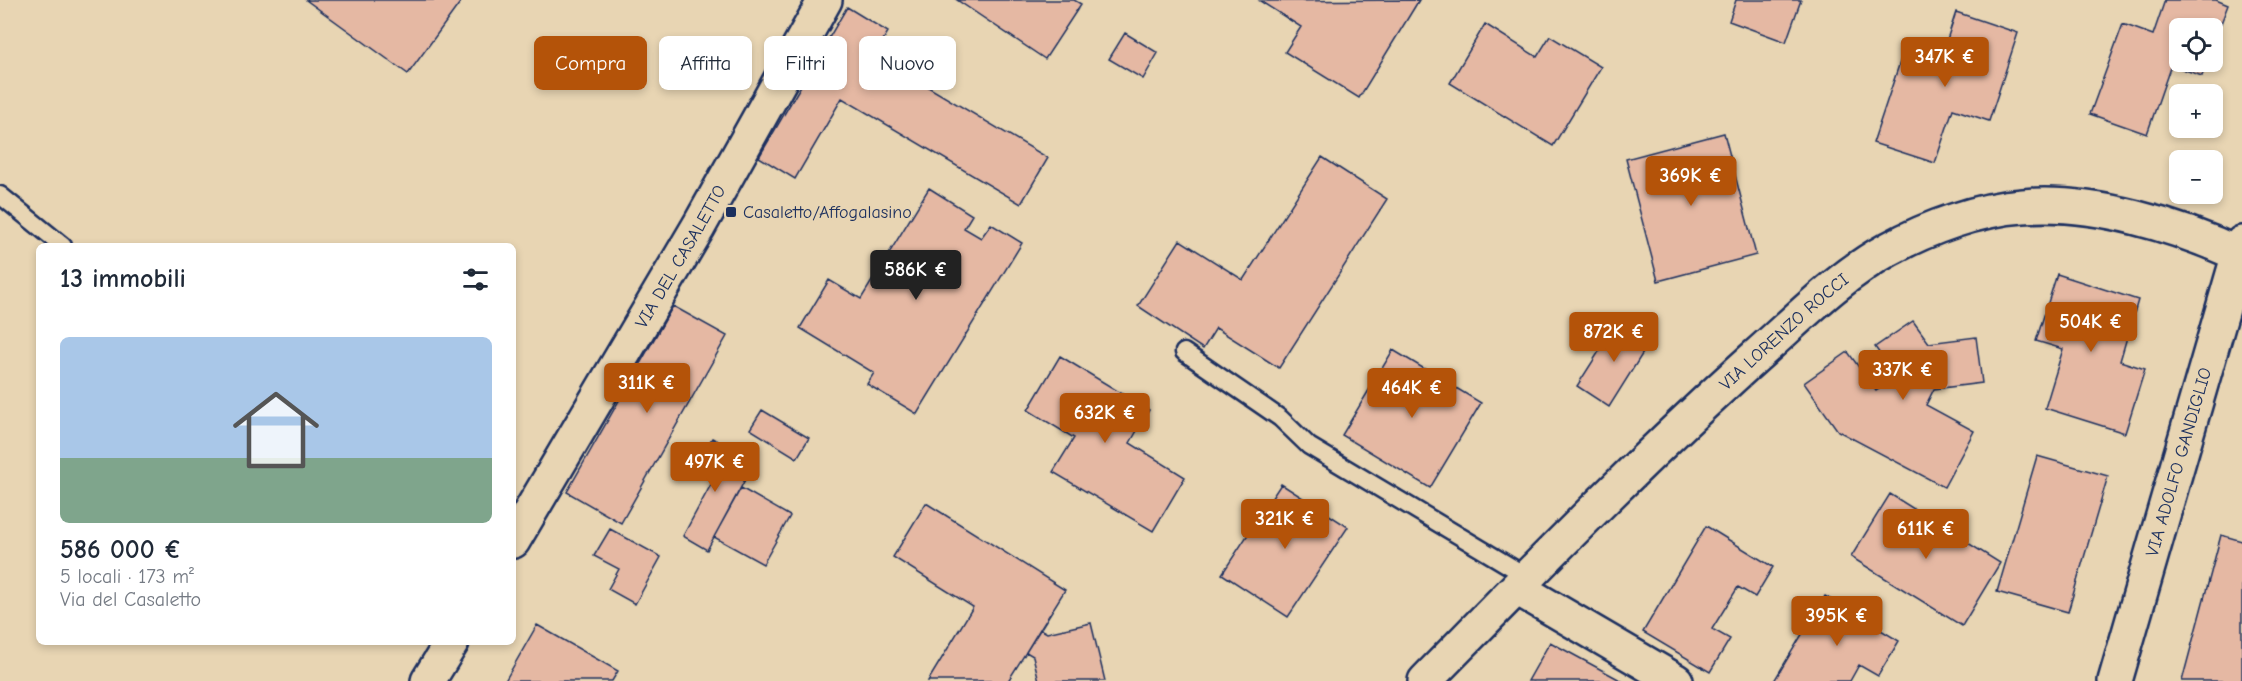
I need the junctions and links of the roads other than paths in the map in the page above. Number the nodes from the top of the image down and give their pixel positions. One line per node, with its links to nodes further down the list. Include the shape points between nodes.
1 (825, 0): 6 (street, VIA DEL CASALETTO, via 699,225)
2 (0, 195): 3 (lane)
3 (59, 243)
4 (2241, 251): 7 (street, VIA LORENZO ROCCI, via 2091,208 2054,205 1996,210 1890,248 1833,288 1701,405); 12 (street, VIA ADOLFO GANDIGLIO)
5 (1184, 352): 7 (lane, via 1280,418 1308,446)
6 (516, 537)
7 (1523, 582): 10 (street, VIA LORENZO ROCCI); 11 (street)
8 (450, 645): 9 (street)
9 (428, 681)
10 (1425, 681)
11 (1676, 681)
12 (2115, 681)

